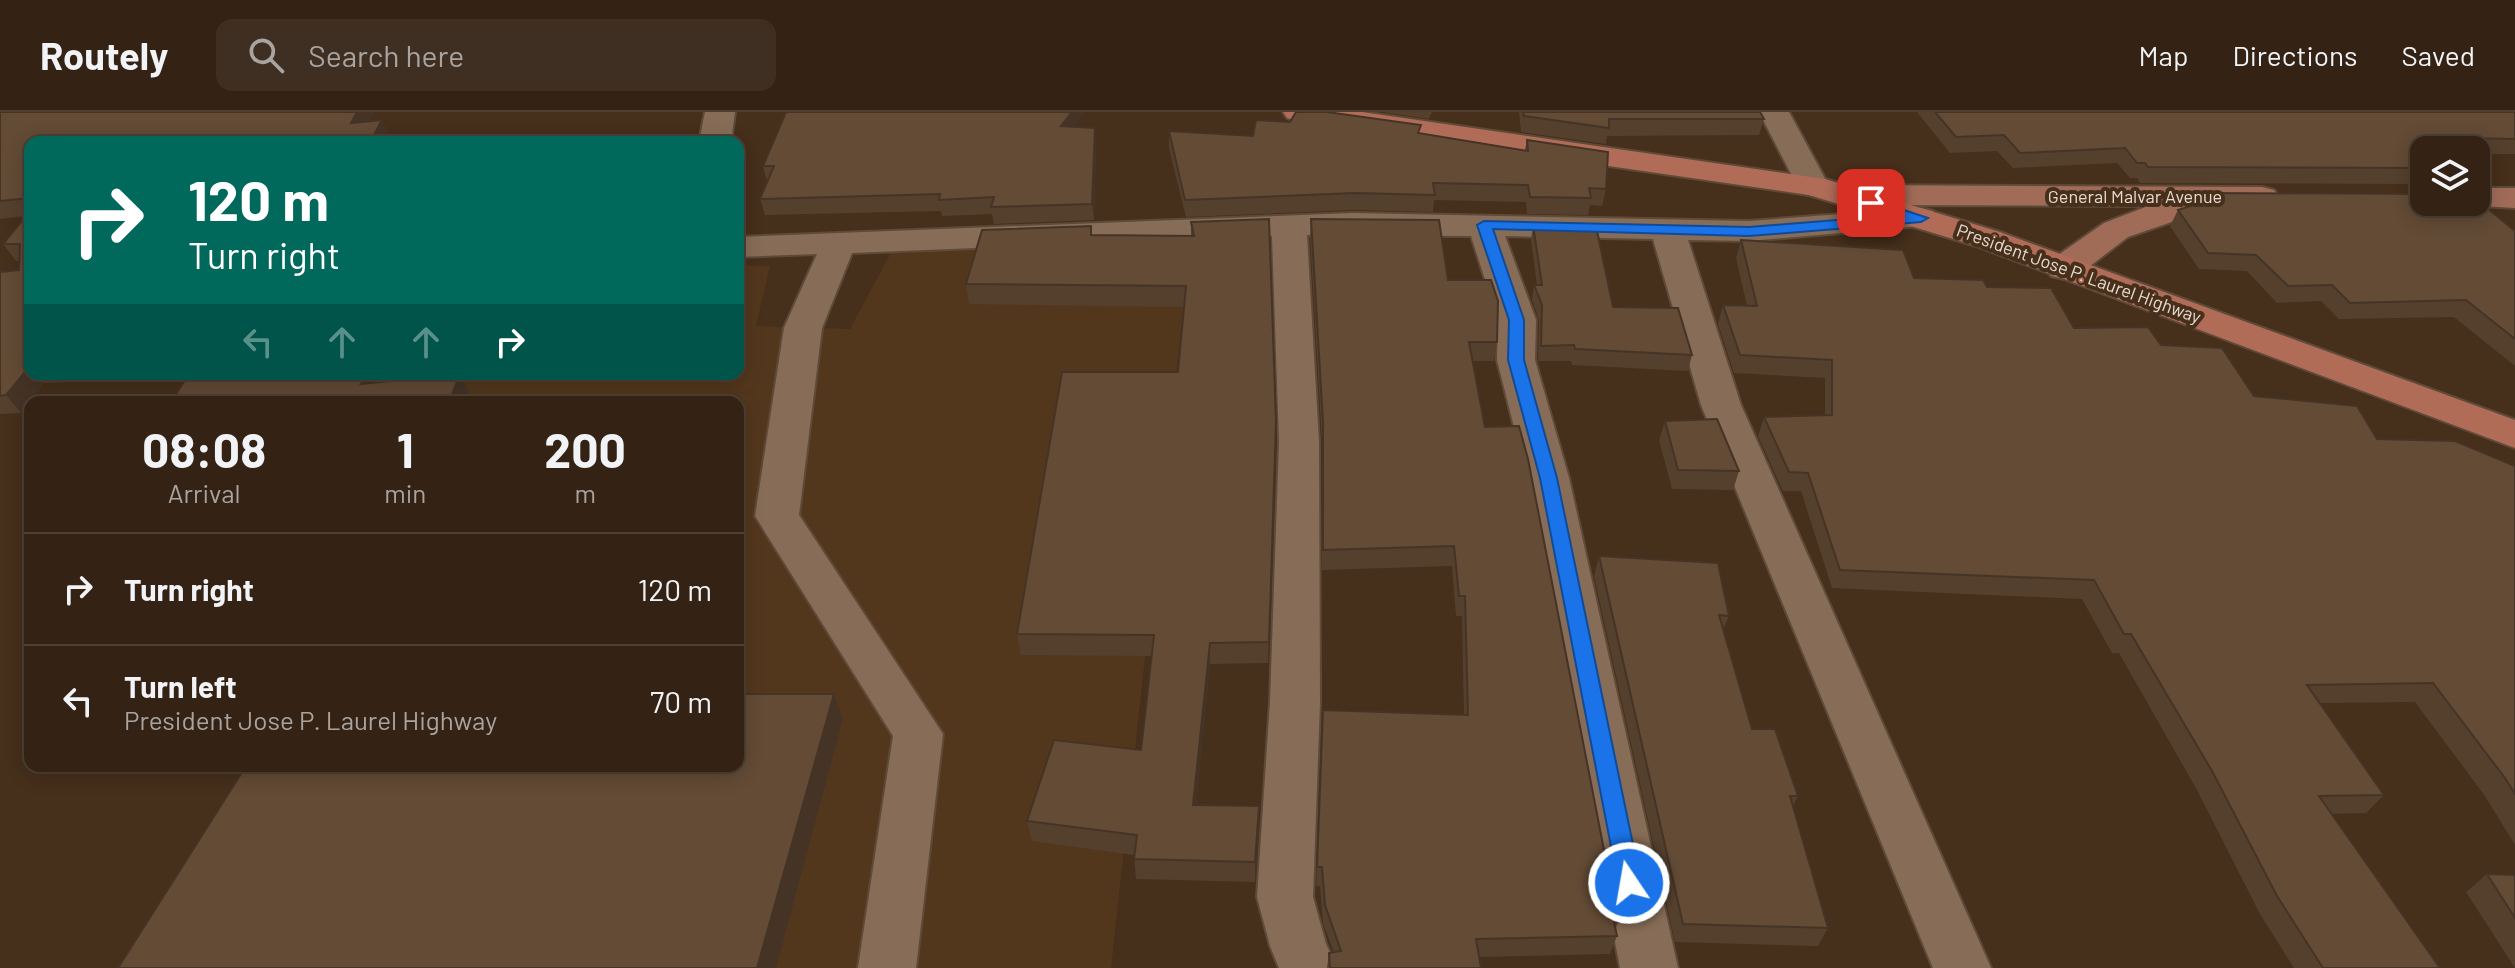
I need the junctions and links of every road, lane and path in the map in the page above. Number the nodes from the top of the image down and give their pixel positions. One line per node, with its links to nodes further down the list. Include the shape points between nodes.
1 (720, 112): 4 (street)
2 (1298, 112): 5 (highway, President Jose P. Laurel Highway)
3 (1774, 112): 5 (street)
4 (716, 136)
5 (1813, 186): 6 (highway, President Jose P. Laurel Highway)
6 (1846, 195): 7 (main road, General Malvar Avenue); 11 (highway, President Jose P. Laurel Highway)
7 (2226, 197): 8 (main road, General Malvar Avenue); 17 (main road, via 2128,222 2096,240)
8 (2287, 197)
9 (2490, 198): 10 (main road)
10 (2515, 198)
11 (1921, 218): 14 (street, via 1749,231); 17 (highway, President Jose P. Laurel Highway)
12 (1289, 225): 13 (street); 15 (street); 20 (street, via 1299,442 1285,897)
13 (1484, 225): 14 (street); 21 (street, via 1517,320 1516,360 1548,478)
14 (1667, 228): 22 (street, via 1721,405)
15 (838, 245): 16 (street); 19 (street, via 803,328 777,516 918,734)
16 (744, 247)
17 (2064, 268): 18 (highway, President Jose P. Laurel Highway)
18 (2515, 435)
19 (887, 968)
20 (1308, 968)
21 (1649, 968)
22 (1962, 968)

